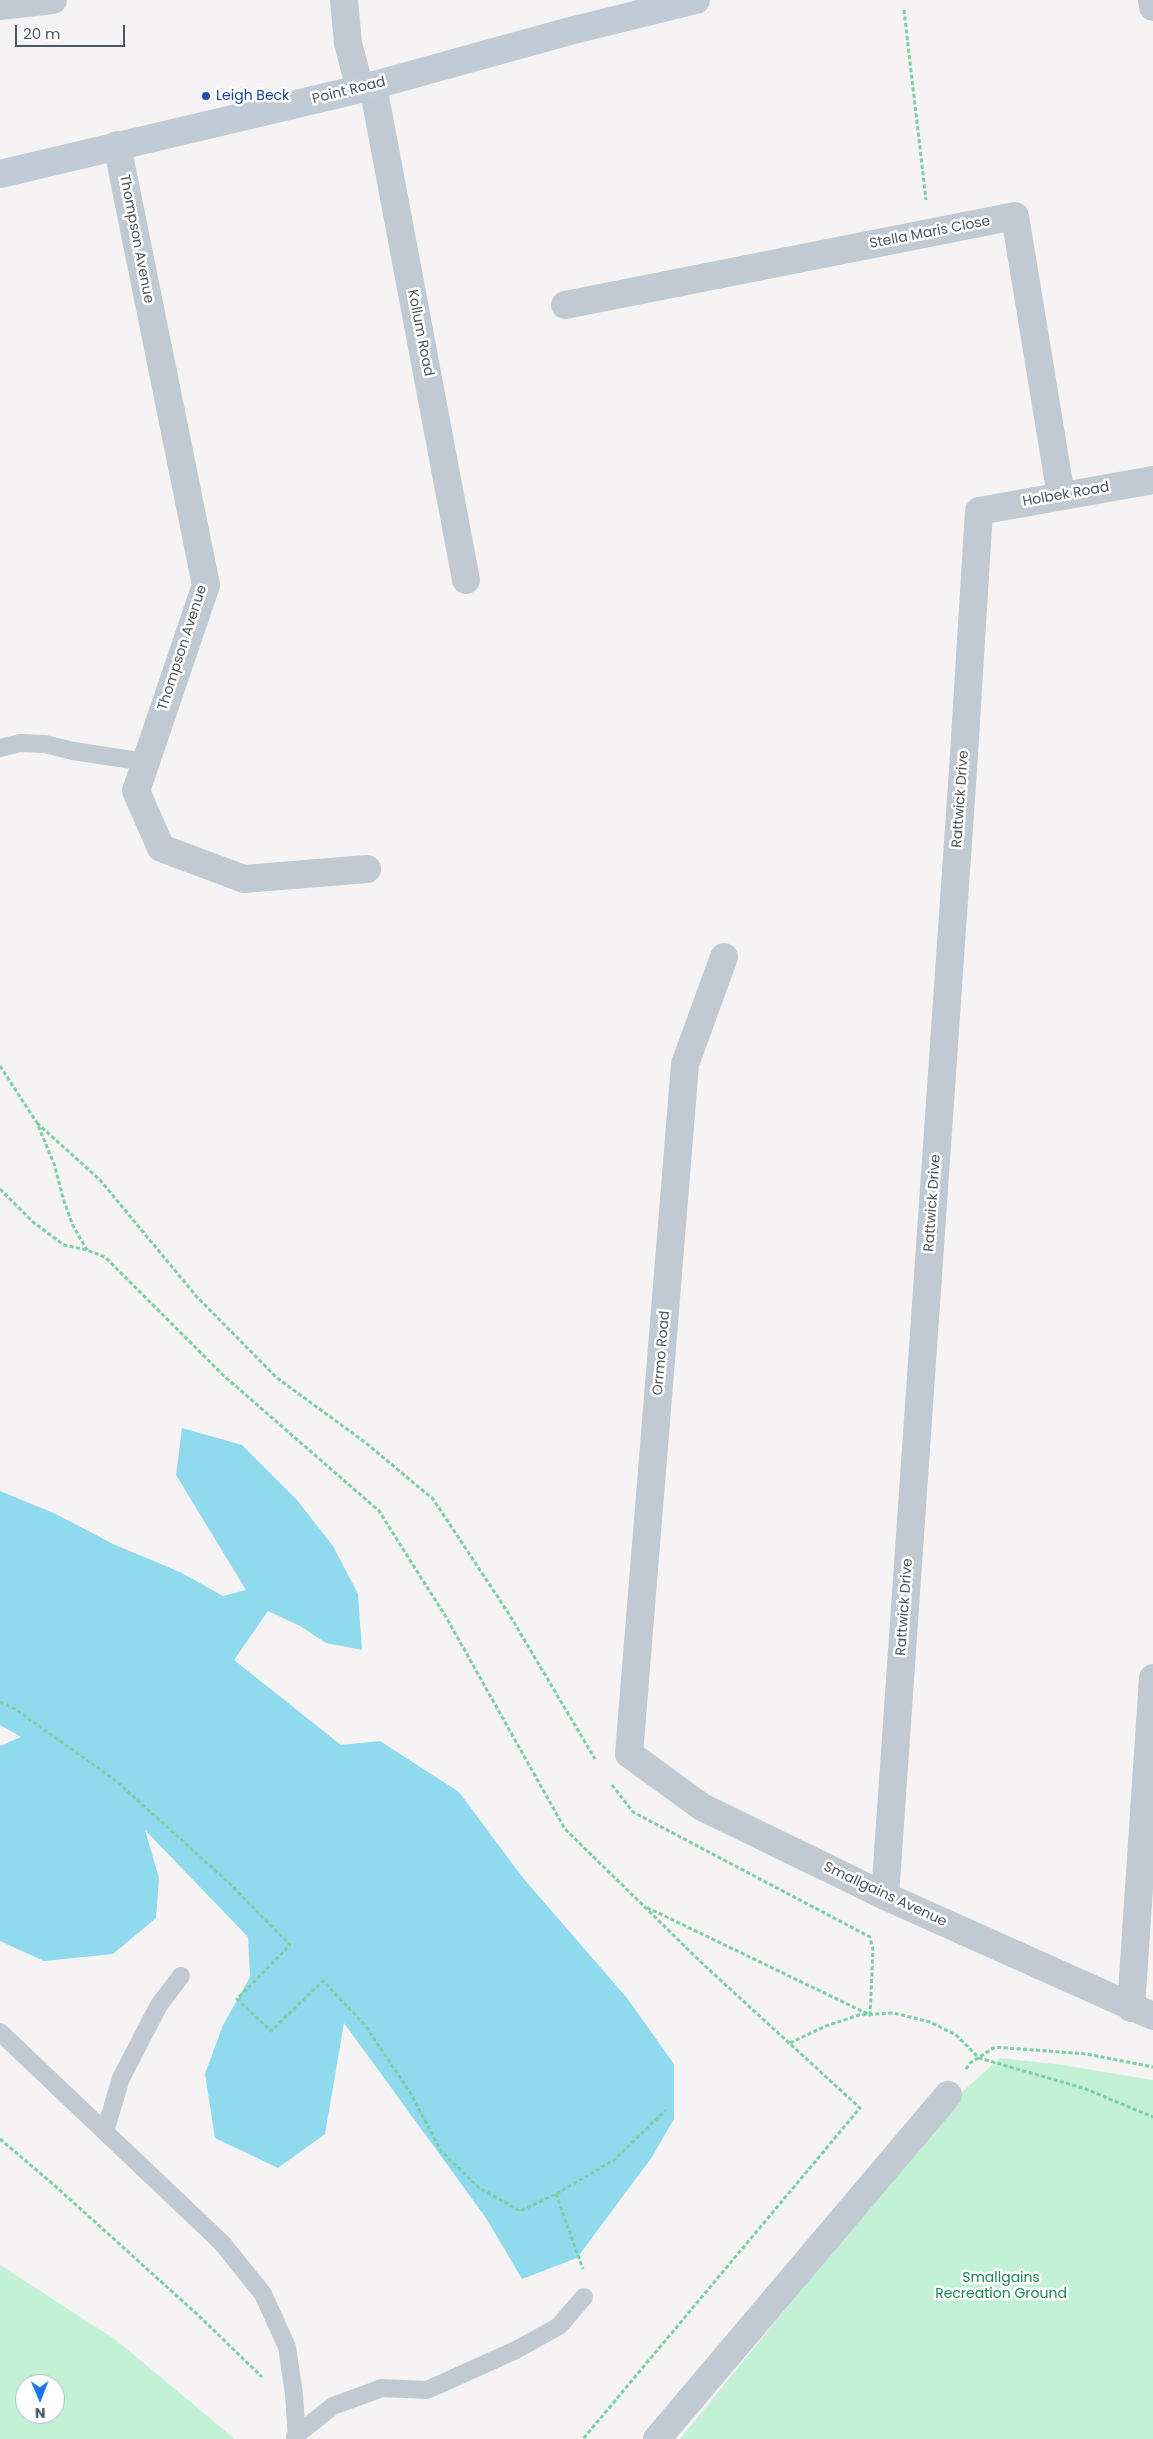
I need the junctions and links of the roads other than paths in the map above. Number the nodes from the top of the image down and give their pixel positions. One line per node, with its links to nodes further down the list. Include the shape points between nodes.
1 (53, 0): 5 (street)
2 (344, 0): 7 (street, Kollum Road, via 348,42)
3 (696, 0): 7 (main road, Point Road)
4 (1152, 0): 6 (street)
5 (0, 6)
6 (1153, 7)
7 (366, 87): 8 (main road, Point Road); 14 (street, Kollum Road)
8 (117, 145): 9 (main road, Point Road); 16 (street, Thompson Avenue, via 206,585)
9 (0, 174)
10 (566, 305): 12 (street, Stella Maris Close, via 1015,216)
11 (1153, 480): 12 (street, Holbek Road)
12 (1062, 496): 13 (street, Holbek Road)
13 (979, 511): 21 (street, Rattwick Drive)
14 (466, 580)
15 (0, 748): 16 (lane, via 20,743 44,744)
16 (146, 762): 17 (street, Thompson Avenue, via 136,791 161,848 244,879)
17 (367, 869)
18 (724, 957): 20 (street, Orrmo Road, via 685,1064)
19 (1153, 1678): 23 (street)
20 (629, 1754): 21 (street, Smallgains Avenue, via 702,1807)
21 (885, 1896): 23 (street, Smallgains Avenue)
22 (182, 1976): 26 (lane, via 159,2005 120,2078)
23 (1142, 2012)
24 (0, 2032): 26 (lane)
25 (948, 2095): 29 (street)
26 (105, 2132): 28 (lane, via 222,2243 263,2294 287,2347)
27 (584, 2297): 28 (lane, via 559,2326 516,2350 427,2390 382,2388 333,2406)
28 (296, 2437)
29 (657, 2439)

